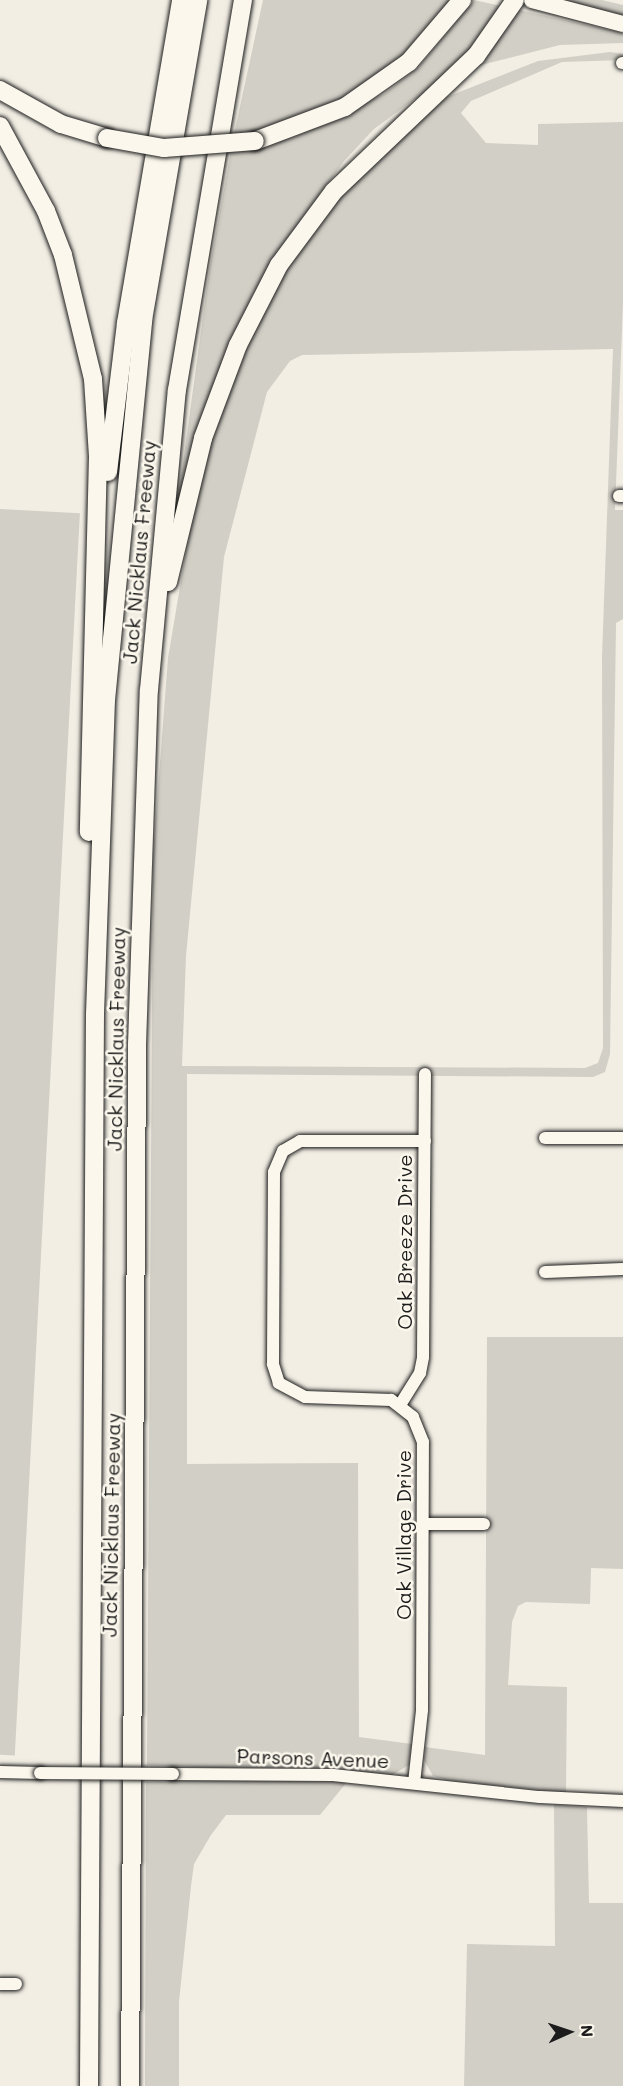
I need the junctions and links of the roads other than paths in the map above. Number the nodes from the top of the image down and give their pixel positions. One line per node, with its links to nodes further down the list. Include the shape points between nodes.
1 (182, 0): 10 (highway, via 126,323 104,500)
2 (198, 0): 12 (highway, Jack Nicklaus Freeway, via 156,230 120,524 105,721)
3 (243, 0): 11 (highway, Jack Nicklaus Freeway, via 177,390)
4 (515, 0): 11 (highway, via 476,56 334,191 259,301 220,389 194,468 172,556)
5 (532, 0): 7 (main road)
6 (457, 7): 8 (highway, bridge, via 410,63 345,107 255,141 164,148 107,138 61,124)
7 (623, 24)
8 (0, 90)
9 (0, 126): 10 (highway, via 46,211 63,255 93,379 98,466)
10 (92, 671): 12 (highway, via 88,801)
11 (149, 690): 28 (highway, Jack Nicklaus Freeway, via 137,1034)
12 (95, 1014): 27 (highway, Jack Nicklaus Freeway)
13 (425, 1074): 16 (street, Oak Breeze Drive)
14 (545, 1138): 15 (street)
15 (623, 1138)
16 (424, 1140): 19 (street, Oak Breeze Drive, via 423,1357 420,1373); 19 (street, via 307,1140 283,1151 274,1172 275,1376 283,1388 305,1397 382,1398)
17 (623, 1269): 18 (street)
18 (545, 1272)
19 (400, 1405): 20 (street, Oak Village Drive, via 413,1418 423,1442)
20 (424, 1524): 21 (street); 23 (street, Oak Village Drive, via 422,1710)
21 (484, 1524)
22 (0, 1772): 23 (street, Parsons Avenue, bridge, via 333,1775)
23 (414, 1783): 24 (street, Parsons Avenue, via 531,1797)
24 (623, 1801)
25 (0, 1984): 26 (street)
26 (16, 1984)
27 (89, 2086)
28 (130, 2086)

